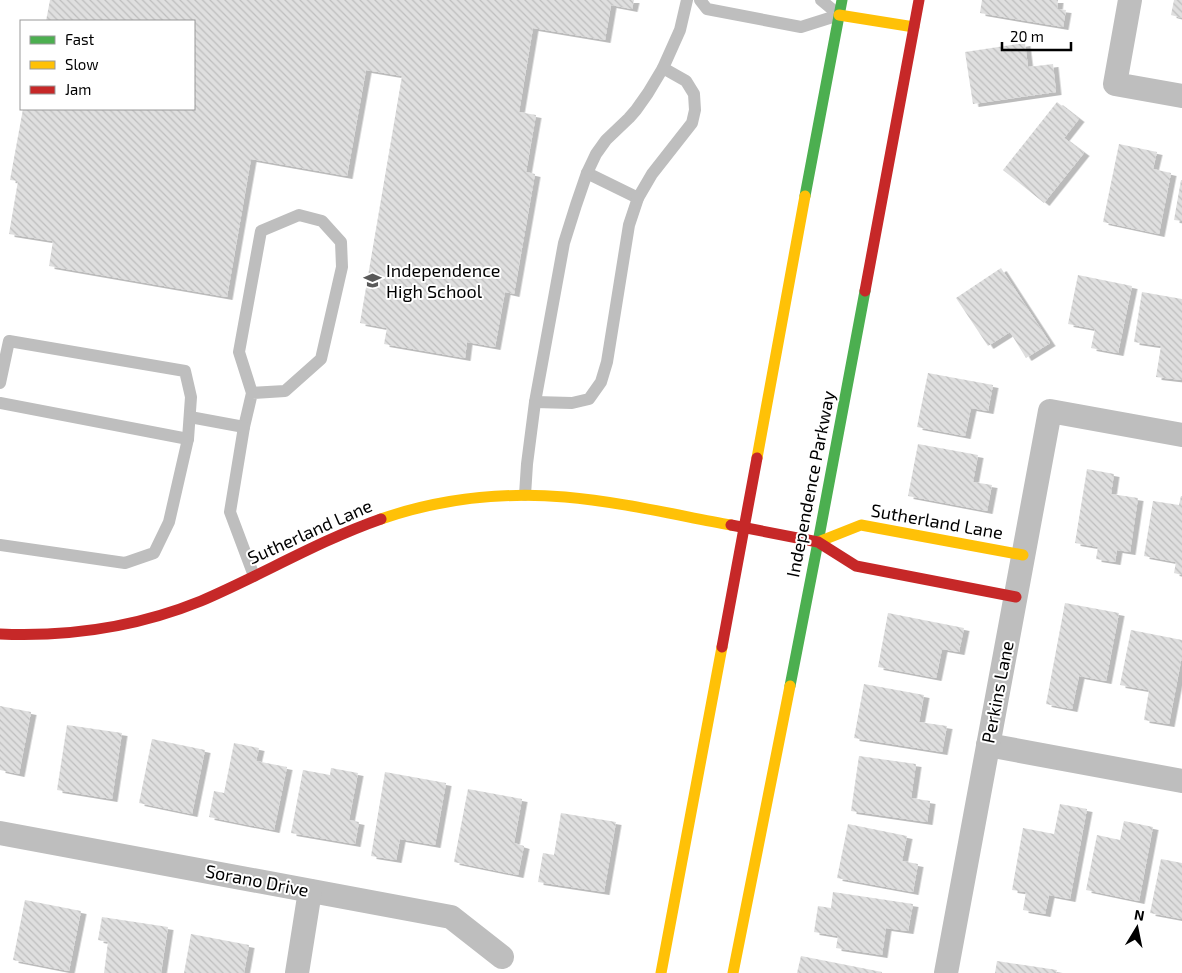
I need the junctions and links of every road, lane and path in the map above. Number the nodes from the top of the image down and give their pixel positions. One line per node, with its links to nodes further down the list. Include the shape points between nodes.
1 (688, 0): 9 (lane, via 680,30)
2 (700, 0): 7 (lane, via 707,10 800,27)
3 (821, 0): 7 (lane)
4 (842, 0): 7 (main road)
5 (919, 0): 8 (main road, Independence Parkway)
6 (1130, 0): 10 (street, via 1115,84)
7 (839, 15): 8 (main road); 22 (main road)
8 (914, 27): 23 (main road, Independence Parkway)
9 (662, 68): 11 (lane, via 636,110 606,140); 12 (lane, via 686,81 694,94 695,110 692,123 652,174)
10 (1182, 96)
11 (587, 172): 12 (lane); 15 (lane, via 564,243)
12 (638, 198): 15 (lane, via 629,225 601,382 589,399 572,404)
13 (0, 383): 17 (lane, via 9,341 185,371 191,397)
14 (252, 393): 14 (lane, via 239,352 261,231 299,215 322,221 340,242 342,267 322,359 285,392); 18 (lane)
15 (535, 402): 21 (lane)
16 (0, 403): 20 (lane)
17 (190, 417): 18 (lane); 20 (lane)
18 (244, 427): 26 (lane, via 230,512)
19 (1182, 435): 25 (street, Perkins Lane, via 1050,411)
20 (188, 440): 24 (lane, via 169,522 154,553 125,563)
21 (525, 495): 22 (main road, Sutherland Lane, via 615,503); 26 (main road, Sutherland Lane, via 483,497 418,508 355,529)
22 (743, 527): 23 (main road, Sutherland Lane); 35 (main road)
23 (818, 542): 25 (main road, Sutherland Lane, via 862,525); 27 (main road, Sutherland Lane, via 856,566); 36 (main road, Independence Parkway)
24 (0, 545)
25 (1023, 556): 27 (street, Perkins Lane)
26 (254, 576): 28 (main road, Sutherland Lane, via 199,601 136,621 70,633)
27 (1016, 596): 29 (street, Perkins Lane)
28 (0, 634)
29 (988, 745): 30 (street); 37 (street, Perkins Lane)
30 (1182, 781)
31 (0, 833): 32 (street, Sorano Drive)
32 (310, 891): 33 (street, Sorano Drive, via 451,917); 34 (street)
33 (502, 956)
34 (297, 973)
35 (661, 973)
36 (733, 973)
37 (946, 973)

